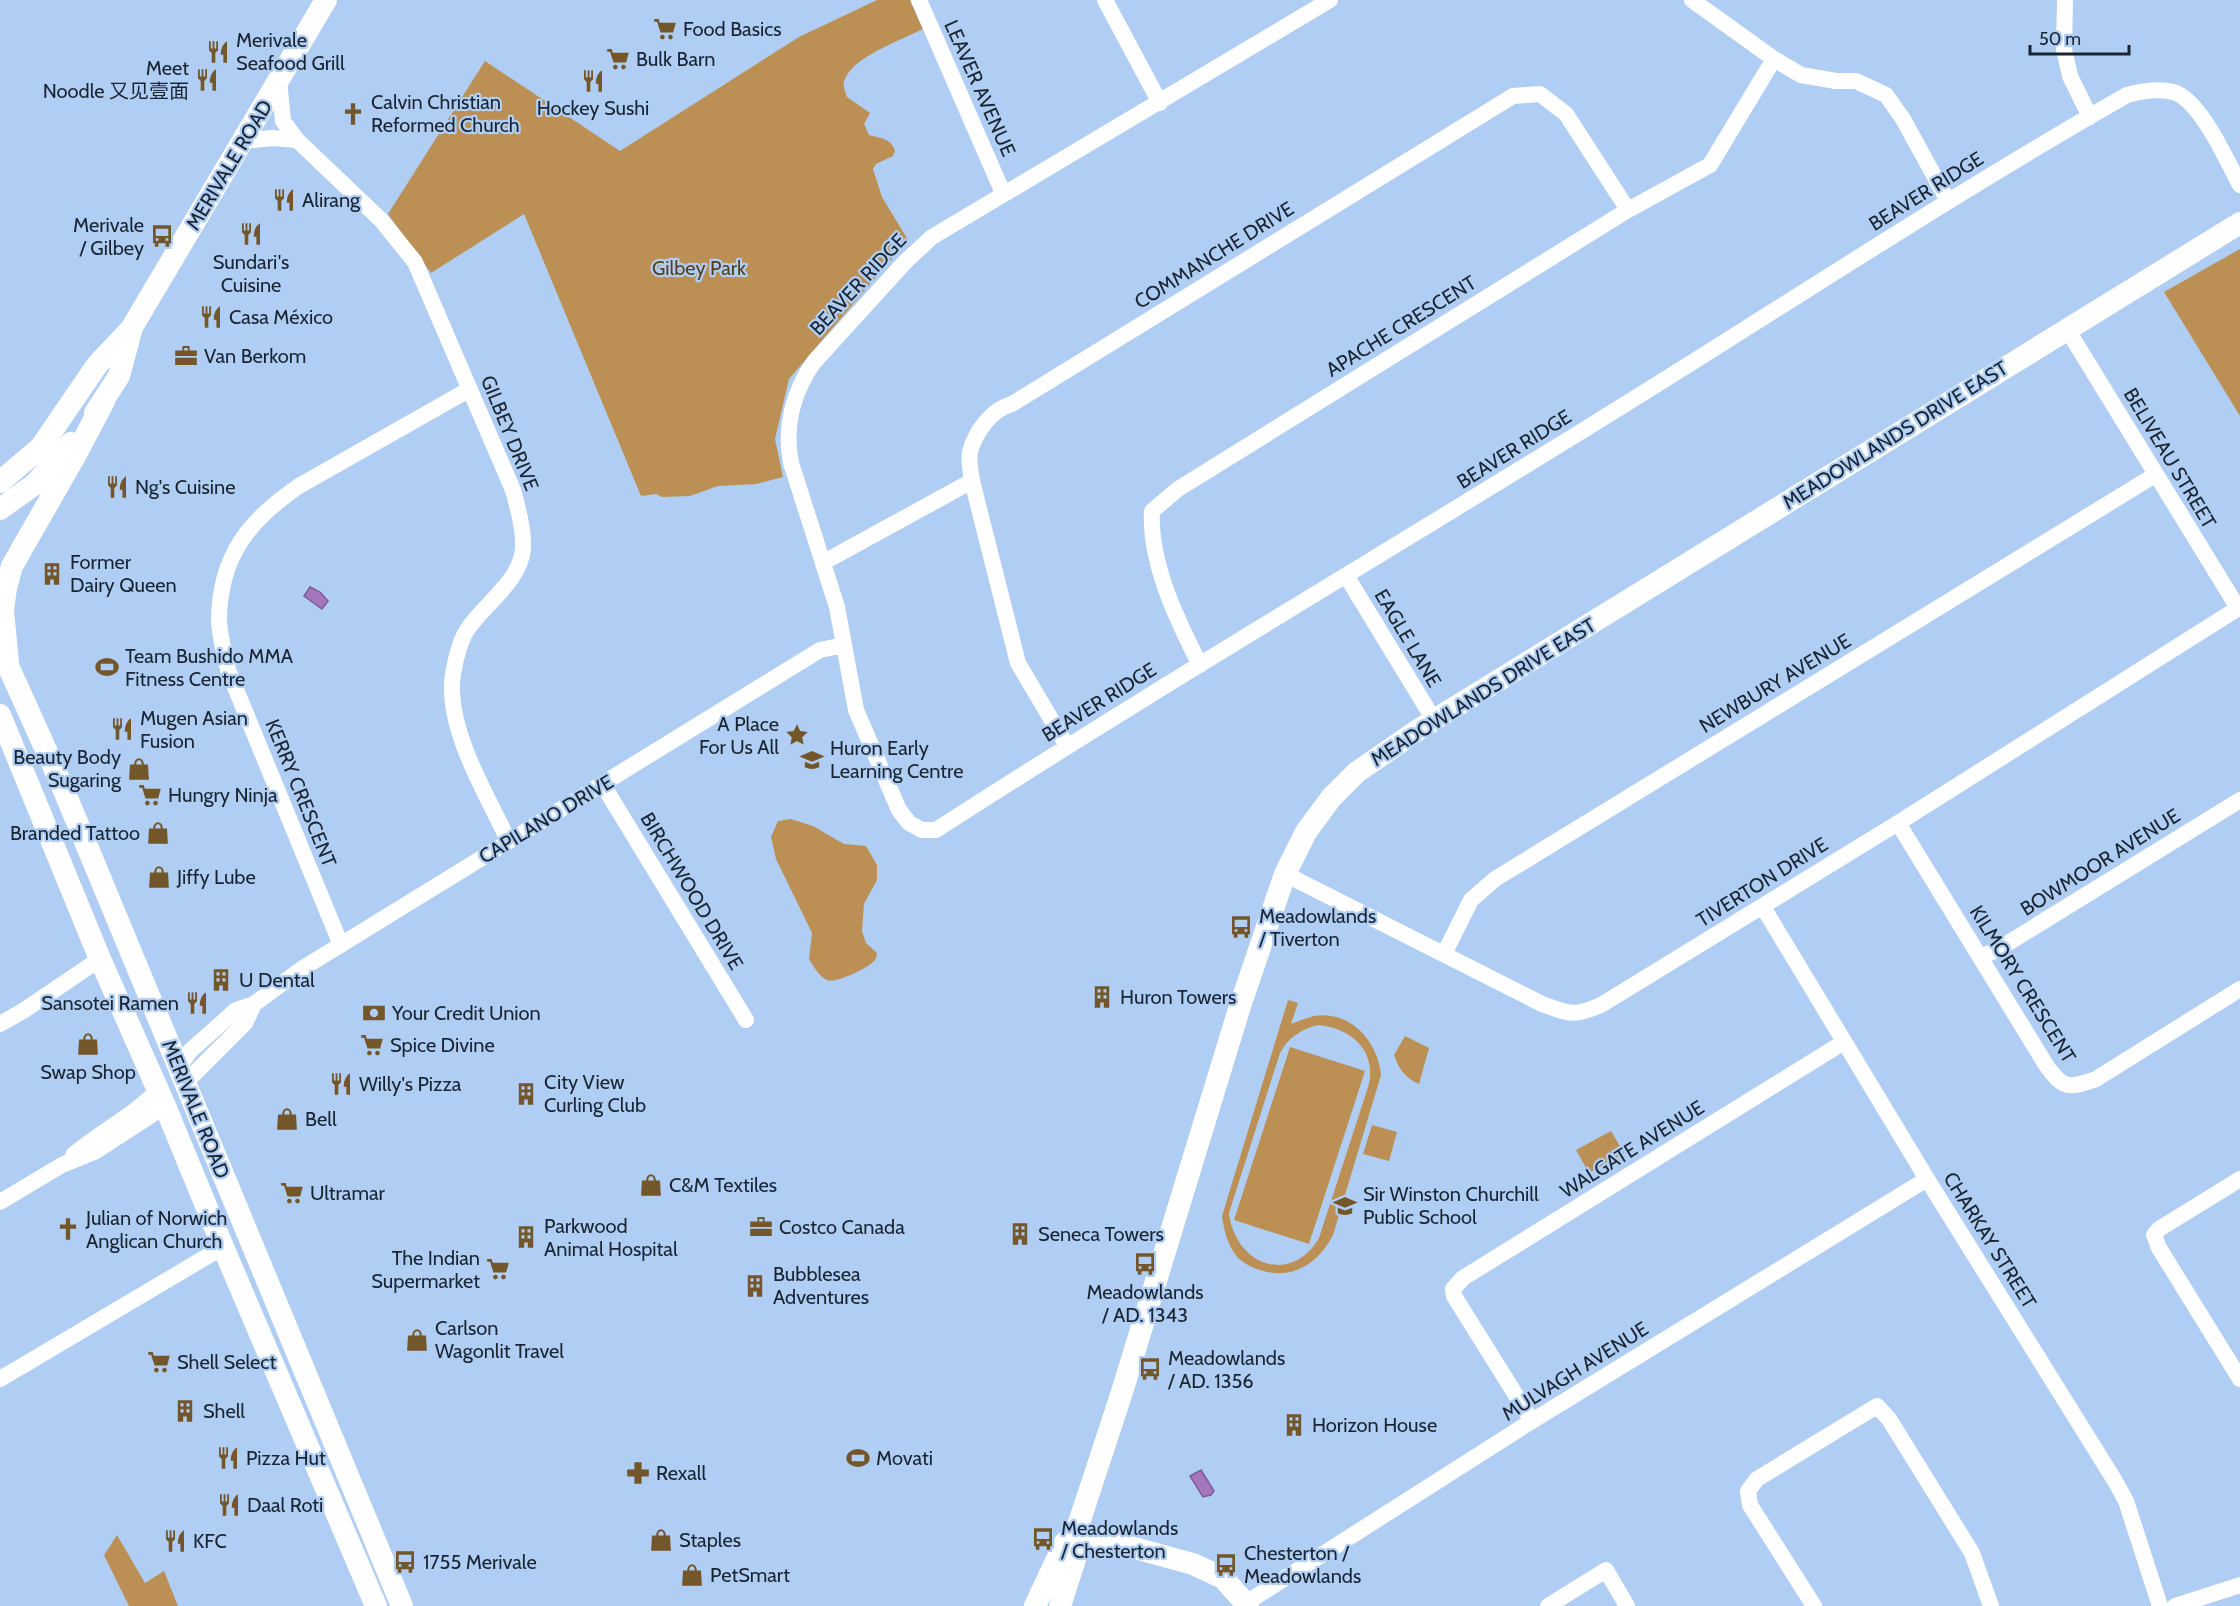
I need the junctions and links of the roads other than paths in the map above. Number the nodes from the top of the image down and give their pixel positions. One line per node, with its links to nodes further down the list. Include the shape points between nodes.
1 (326, 0): 8 (main road, MERIVALE ROAD)
2 (919, 0): 14 (street, LEAVER AVENUE)
3 (1105, 0): 9 (street)
4 (1330, 0): 9 (street, BEAVER RIDGE)
5 (1692, 0): 7 (street)
6 (2065, 0): 10 (street, via 2064,49 2070,76)
7 (1774, 59): 15 (street, via 1801,75 1856,81 1886,95); 16 (street, APACHE CRESCENT, via 1710,165)
8 (279, 80): 11 (street, GILBEY DRIVE, via 282,121); 12 (main road, MERIVALE ROAD)
9 (1160, 103): 14 (street, BEAVER RIDGE)
10 (2090, 117): 13 (street, BEAVER RIDGE, via 2127,95 2145,90 2175,92 2199,110); 15 (street, BEAVER RIDGE)
11 (297, 140): 12 (street); 20 (street, GILBEY DRIVE, via 381,220 415,262)
12 (242, 141): 18 (main road, MERIVALE ROAD)
13 (2240, 185)
14 (1003, 193): 28 (street, BEAVER RIDGE, via 920,248 814,362 796,392 788,445)
15 (1948, 201): 29 (street, BEAVER RIDGE)
16 (1628, 210): 25 (street, COMMANCHE DRIVE, via 1566,114 1540,94 1513,96 1004,406 982,426 970,453); 33 (street, APACHE CRESCENT, via 1178,489 1152,511 1151,531 1170,605)
17 (2240, 223): 19 (main road, MEADOWLANDS DRIVE EAST)
18 (131, 329): 21 (main road, MERIVALE ROAD, via 119,376); 22 (main road, MERIVALE ROAD, via 97,364 50,435)
19 (2067, 329): 24 (street, BELIVEAU STREET); 35 (main road, MEADOWLANDS DRIVE EAST)
20 (470, 389): 40 (street, GILBEY DRIVE, via 513,490 521,518 523,550 510,580 466,631 456,660 452,690 465,747); 43 (street, KERRY CRESCENT, via 273,504 251,526 223,579 219,621 228,670)
21 (104, 401): 27 (main road, MERIVALE ROAD, via 46,472); 32 (main road, MERIVALE ROAD, via 12,566 3,610)
22 (26, 462): 23 (main road); 26 (main road, MERIVALE ROAD)
23 (0, 472)
24 (2155, 475): 30 (street, BELIVEAU STREET); 44 (street, NEWBURY AVENUE, via 1495,879 1471,900)
25 (972, 481): 28 (street); 36 (street, COMMANCHE DRIVE, via 1018,663)
26 (0, 482)
27 (0, 509)
28 (824, 562): 31 (street, BEAVER RIDGE)
29 (1347, 577): 33 (street, BEAVER RIDGE); 35 (street, EAGLE LANE)
30 (2239, 607): 39 (street, TIVERTON DRIVE)
31 (844, 645): 36 (street, BEAVER RIDGE, via 856,710 882,775 904,817 922,830 936,830); 37 (street, CAPILANO DRIVE, via 820,650)
32 (4, 656): 51 (main road, MERIVALE ROAD)
33 (1200, 665): 36 (street, BEAVER RIDGE)
34 (0, 715): 46 (main road, MERIVALE ROAD)
35 (1434, 720): 41 (main road, MEADOWLANDS DRIVE EAST, via 1357,772 1331,798 1306,832)
36 (1066, 746)
37 (603, 785): 40 (street, CAPILANO DRIVE); 48 (street, BIRCHWOOD DRIVE)
38 (2240, 800): 45 (street, BOWMOOR AVENUE)
39 (1898, 823): 42 (street, TIVERTON DRIVE); 45 (street, KILMORY CRESCENT)
40 (508, 840): 43 (street, CAPILANO DRIVE)
41 (1285, 874): 44 (street, TIVERTON DRIVE); 62 (main road, MEADOWLANDS DRIVE EAST)
42 (1763, 907): 44 (street, TIVERTON DRIVE, via 1601,1005 1571,1014 1542,1004); 50 (street, CHARKAY STREET)
43 (341, 945): 51 (street, CAPILANO DRIVE, via 254,1004 236,1010 190,1052)
44 (1444, 954)
45 (1981, 957): 47 (street, KILMORY CRESCENT, via 2055,1079 2066,1086 2096,1079)
46 (100, 959): 49 (street); 52 (main road, MERIVALE ROAD)
47 (2240, 989)
48 (746, 1020)
49 (0, 1024)
50 (1844, 1042): 53 (street, CHARKAY STREET); 59 (street, WALGATE AVENUE, via 1469,1274 1454,1289 1454,1296)
51 (182, 1075): 52 (main road, CAPILANO DRIVE); 60 (main road, MERIVALE ROAD)
52 (161, 1098): 55 (street, via 96,1151 62,1165); 56 (main road, MERIVALE ROAD)
53 (1927, 1179): 59 (street, MULVAGH AVENUE); 73 (street, CHARKAY STREET, via 2115,1480)
54 (2240, 1179): 58 (street, via 2154,1235)
55 (0, 1202)
56 (223, 1247): 57 (street); 61 (main road, MERIVALE ROAD)
57 (0, 1379)
58 (2240, 1379)
59 (1532, 1422): 64 (street, MULVAGH AVENUE)
60 (368, 1523): 61 (main road); 66 (main road, MERIVALE ROAD)
61 (342, 1527): 65 (main road, MERIVALE ROAD)
62 (1077, 1529): 64 (main road, via 1193,1564 1224,1578); 67 (main road, MEADOWLANDS DRIVE EAST, via 1064,1544); 68 (main road, MEADOWLANDS DRIVE EAST, via 1078,1550)
63 (2240, 1585): 74 (street)
64 (1247, 1604)
65 (376, 1606)
66 (402, 1606)
67 (1035, 1606)
68 (1060, 1606)
69 (1548, 1606): 70 (street, via 1606,1570)
70 (1627, 1606)
71 (1814, 1606): 72 (street, via 1750,1505 1748,1491 1757,1479 1877,1406 1889,1419 1972,1554)
72 (1992, 1606)
73 (2160, 1606)
74 (2175, 1606)

